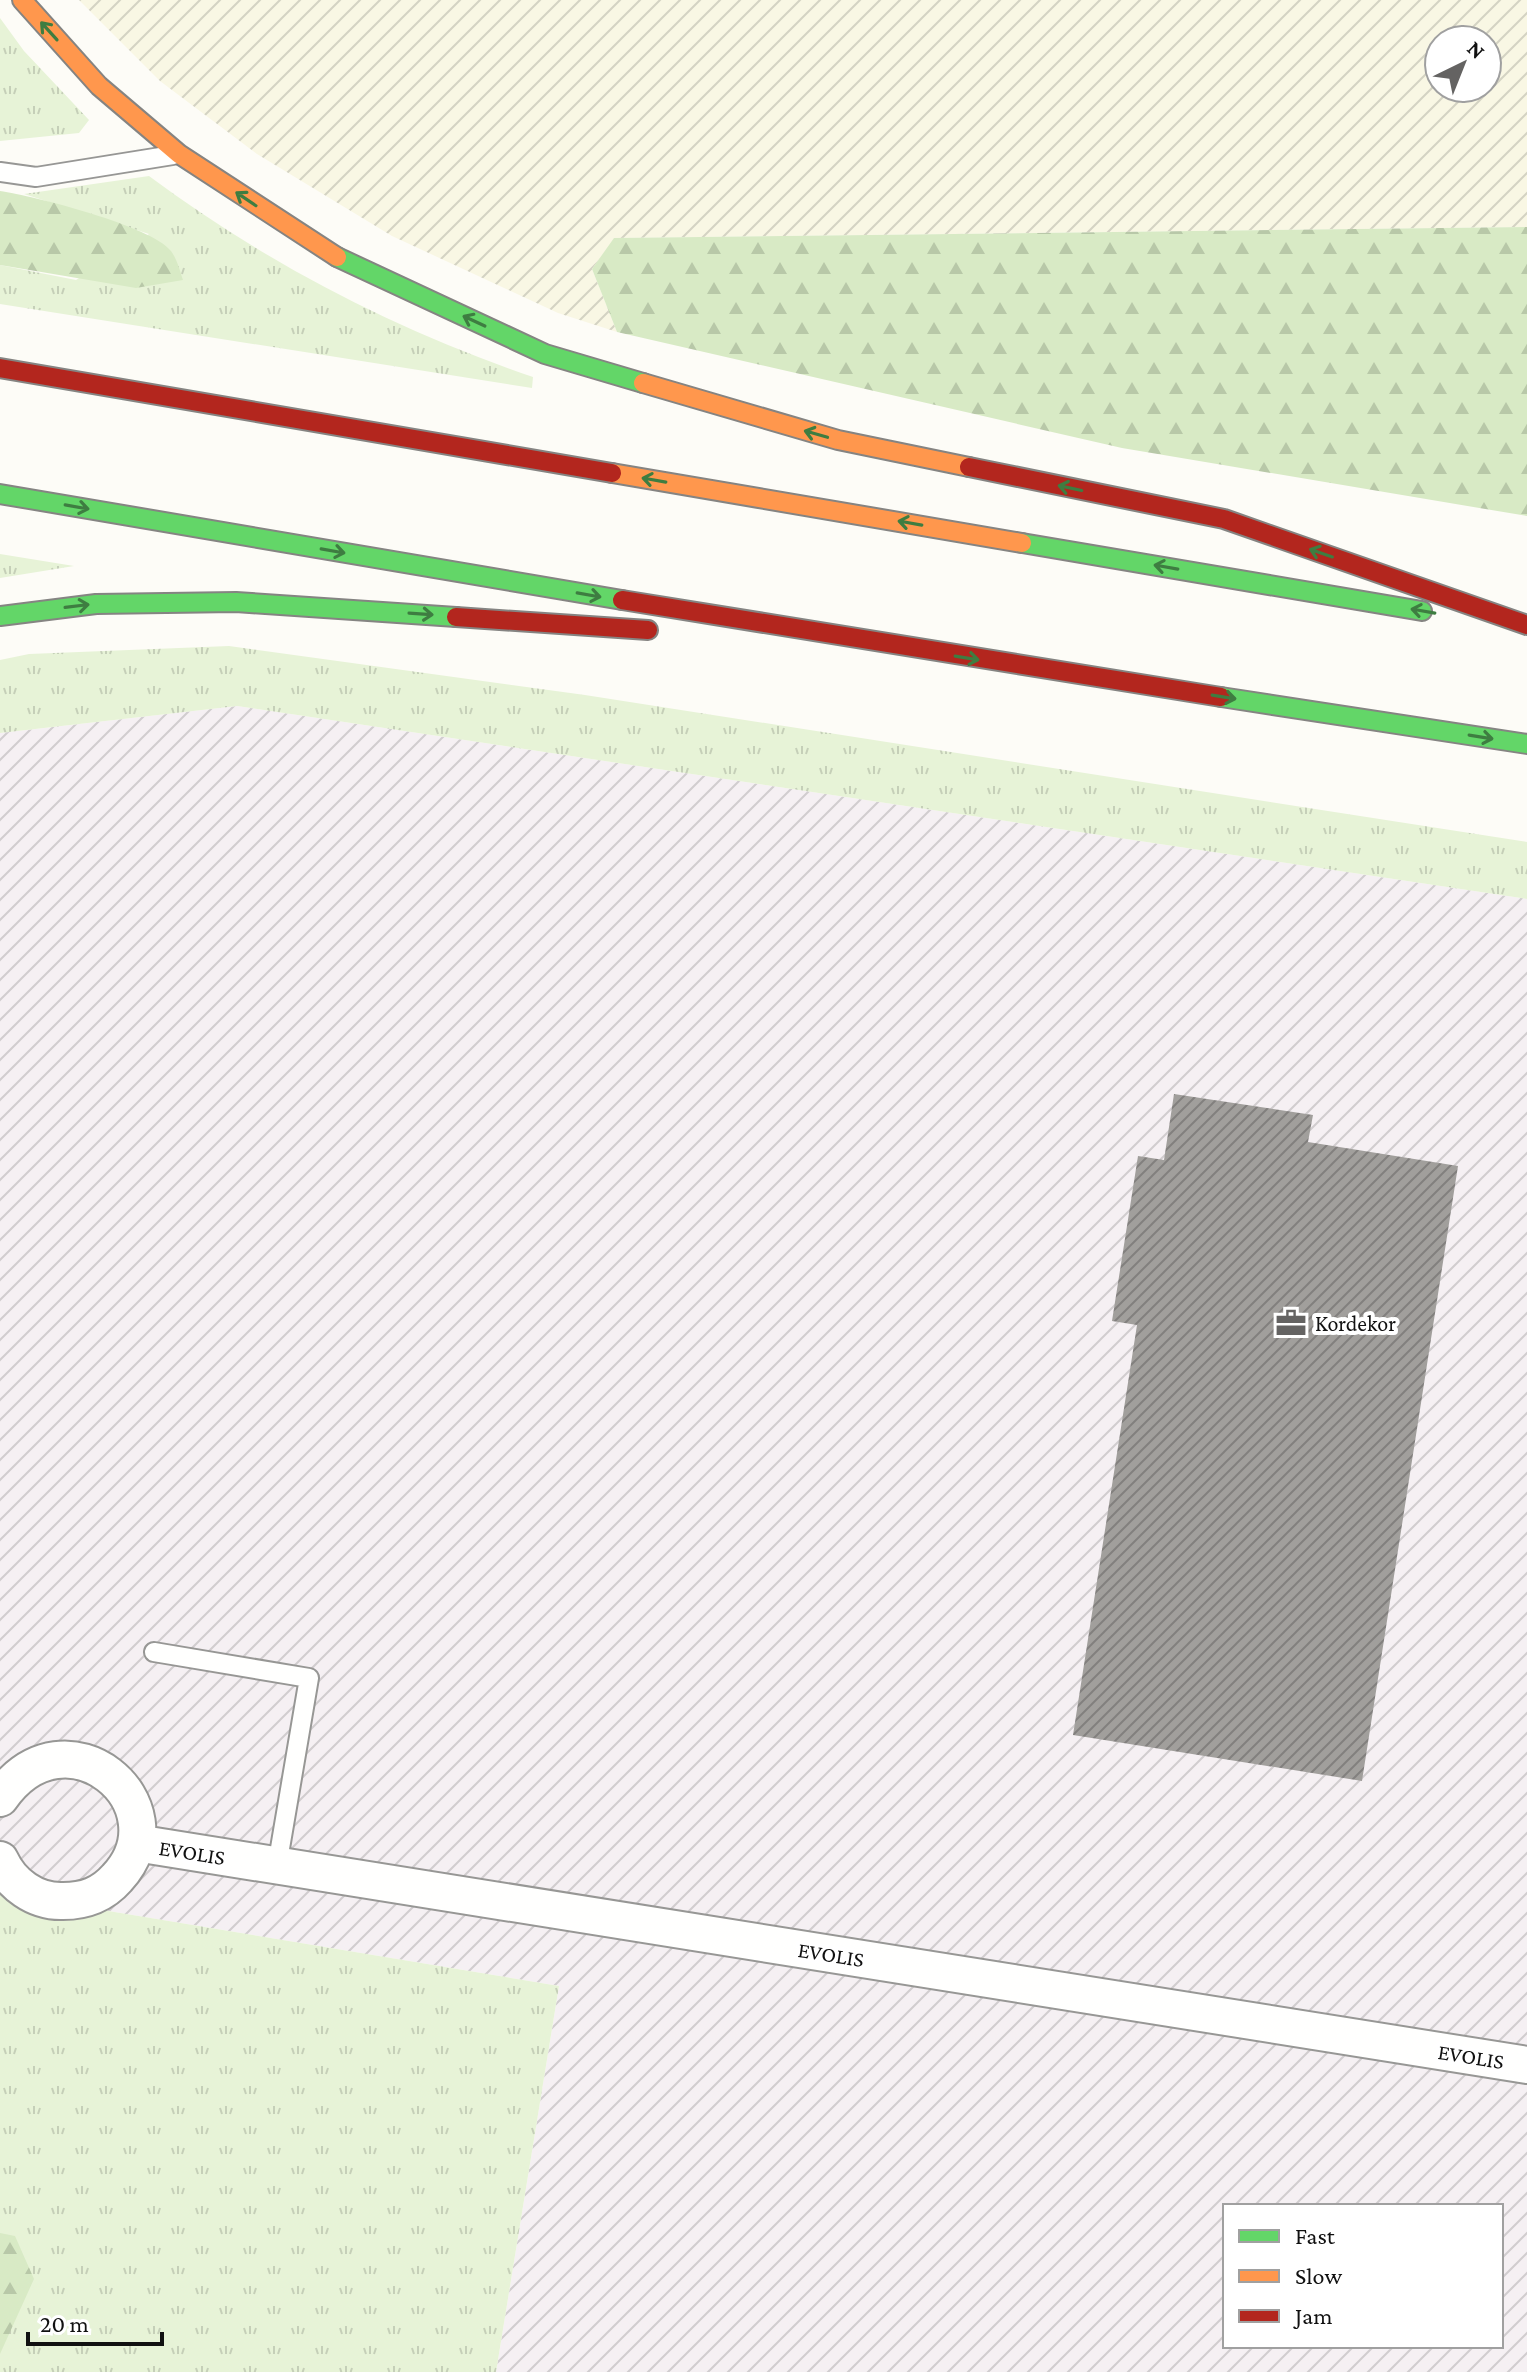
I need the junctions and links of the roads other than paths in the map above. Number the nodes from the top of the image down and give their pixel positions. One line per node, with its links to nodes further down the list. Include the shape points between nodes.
1 (22, 0): 2 (highway, one-way to 1, via 99,86)
2 (179, 154): 3 (lane, via 36,177); 7 (highway, one-way to 2, via 1224,519 838,440 545,354 322,250)
3 (0, 172)
4 (0, 368): 7 (highway, one-way to 4)
5 (0, 494): 10 (highway, one-way to 10)
6 (0, 616): 8 (highway, one-way to 8, via 96,604 236,602)
7 (1527, 627)
8 (667, 631)
9 (715, 634): 10 (highway)
10 (890, 646): 11 (highway, one-way to 11)
11 (1527, 744)
12 (154, 1652): 16 (lane, via 309,1678)
13 (0, 1798): 14 (street, via 31,1766 75,1759 97,1766 116,1779 129,1798)
14 (136, 1843): 15 (street, via 126,1869 107,1890 81,1901 54,1902 27,1892 6,1874); 16 (street, EVOLIS)
15 (0, 1860)
16 (277, 1866): 17 (street, EVOLIS)
17 (1527, 2065)

